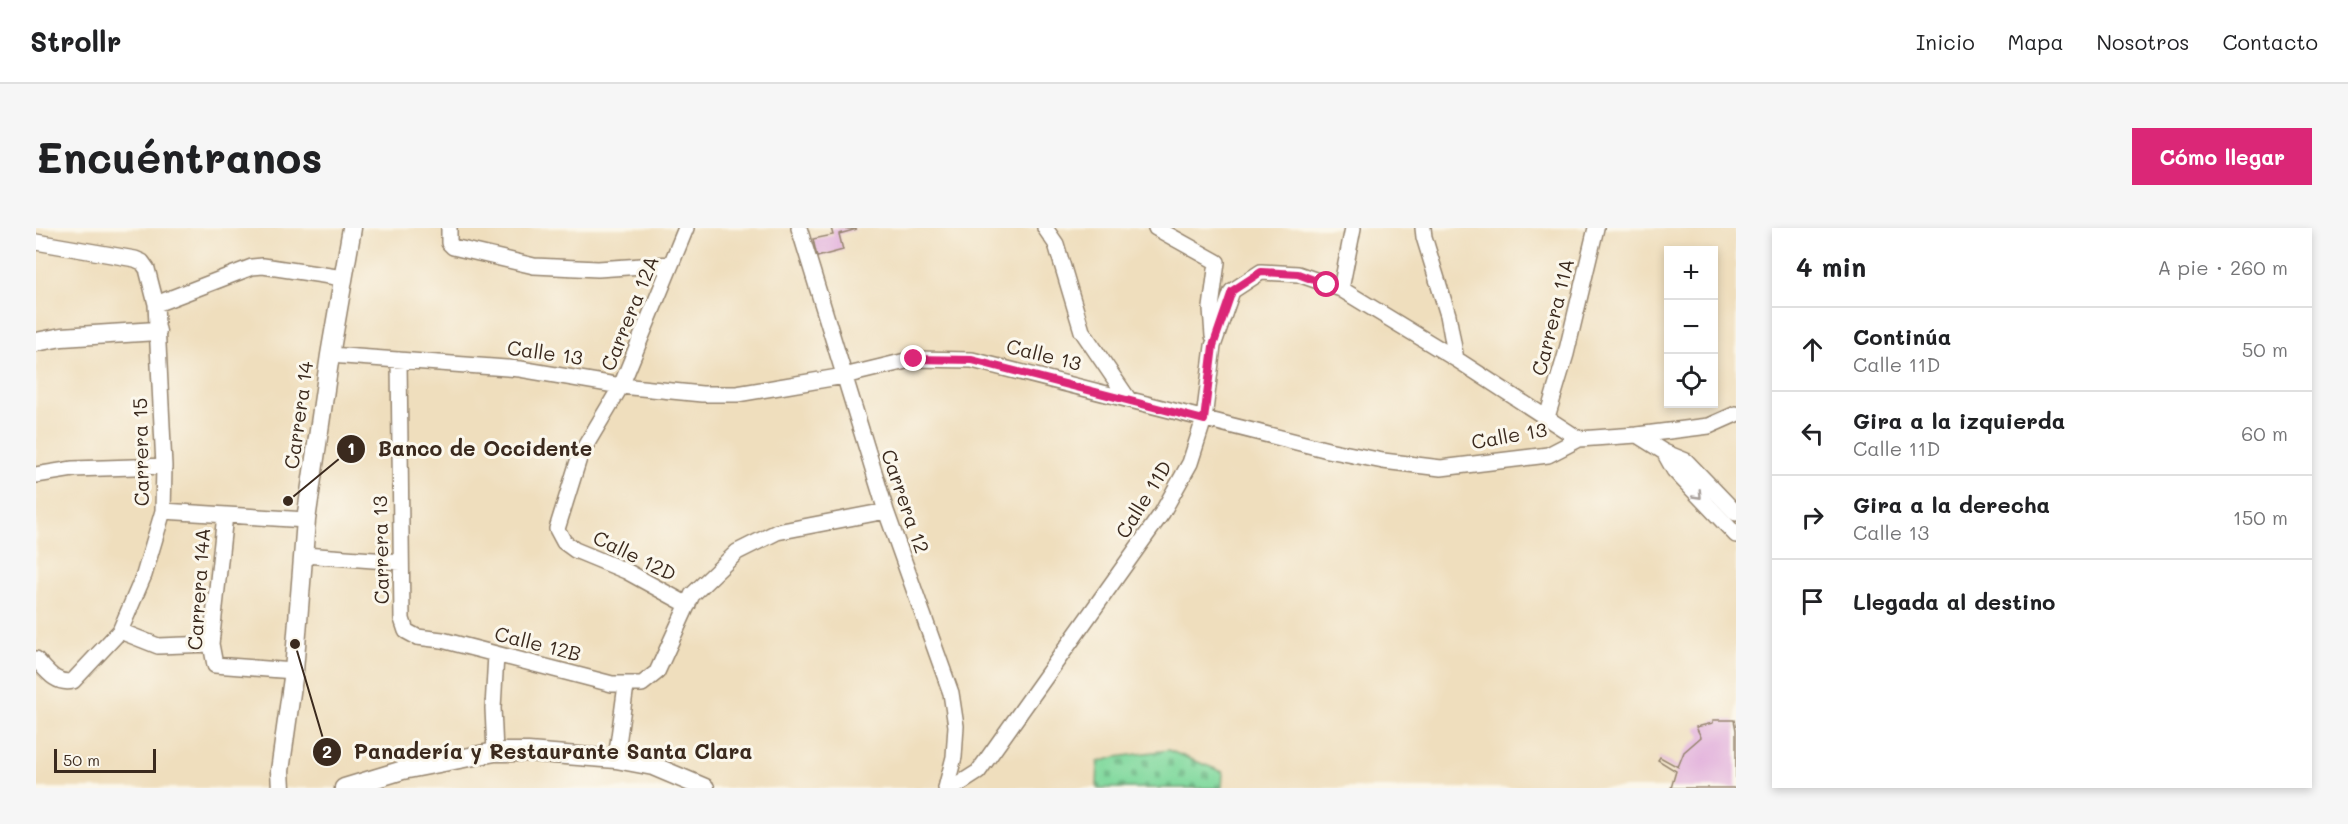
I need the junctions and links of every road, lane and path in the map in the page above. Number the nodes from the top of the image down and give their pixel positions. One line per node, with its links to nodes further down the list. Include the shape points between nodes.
1 (352, 228): 12 (street, Carrera 14)
2 (686, 228): 11 (street, Carrera 12A)
3 (799, 228): 21 (street, Carrera 12)
4 (1045, 228): 23 (street, via 1056,244 1082,331)
5 (1156, 228): 17 (street, via 1217,262 1211,308)
6 (1353, 228): 13 (street)
7 (1424, 228): 19 (street)
8 (1596, 228): 25 (street, Carrera 11A)
9 (449, 236): 11 (street, via 453,247 534,266)
10 (36, 243): 14 (street, Carrera 15, via 142,262)
11 (671, 264): 22 (street, Carrera 12A)
12 (343, 278): 14 (street, via 252,267); 18 (street, Carrera 14)
13 (1341, 290): 17 (street, Calle 11D, via 1298,274 1261,272 1232,291); 19 (street, Calle 11D)
14 (156, 304): 15 (street, Carrera 15)
15 (157, 330): 16 (street); 30 (street, Carrera 15)
16 (36, 342)
17 (1213, 346): 26 (street, Calle 11D)
18 (330, 355): 20 (street, Calle 13); 36 (street, Carrera 14)
19 (1456, 359): 25 (street, Calle 11D)
20 (399, 360): 22 (street, Calle 13, via 520,369); 40 (street, Carrera 13)
21 (843, 376): 22 (street, Calle 13, via 737,394); 23 (street, Calle 13, via 914,359 972,360); 32 (street, Carrera 12)
22 (621, 386): 38 (street, Carrera 12A, via 580,455 556,529)
23 (1129, 400): 26 (street, Calle 13)
24 (1736, 414): 27 (street, Calle 13, via 1709,426)
25 (1547, 417): 28 (street, Calle 11D)
26 (1204, 420): 28 (street, Calle 13, via 1328,450 1441,468 1548,455); 55 (street, Calle 11D, via 1190,463 1162,513 978,772)
27 (1637, 435): 28 (street, Calle 13); 29 (street)
28 (1579, 439)
29 (1664, 452): 34 (street, via 1686,461); 37 (street, one-way to 37, via 1674,470)
30 (164, 466): 31 (street, via 73,469); 33 (street, Carrera 15)
31 (36, 475)
32 (886, 510): 41 (street, via 777,532 737,552 692,595); 54 (street, Carrera 12, via 951,693 956,726)
33 (163, 511): 35 (street); 43 (street, Carrera 15, via 144,575)
34 (1736, 513)
35 (225, 515): 36 (street); 44 (street, Carrera 14A)
36 (306, 520): 39 (street, Carrera 14)
37 (1736, 535)
38 (564, 542): 41 (street, Calle 12D)
39 (304, 555): 40 (street); 47 (street, Carrera 14)
40 (401, 562): 42 (street, Carrera 13, via 402,620)
41 (687, 605): 48 (street, Calle 12B, via 657,672 642,684)
42 (406, 631): 45 (street, Calle 12B)
43 (120, 632): 44 (street, via 158,646); 46 (street, Carrera 15, via 73,681 56,679)
44 (212, 644): 47 (street, Carrera 14A, via 215,665)
45 (496, 655): 48 (street, Calle 12B); 49 (street)
46 (36, 659)
47 (294, 671): 51 (street, Carrera 14)
48 (626, 685): 50 (street)
49 (495, 752): 50 (street); 52 (street, via 403,770)
50 (616, 759): 53 (street, via 653,766)
51 (281, 788)
52 (344, 788)
53 (705, 788)
54 (946, 788)
55 (953, 788)

